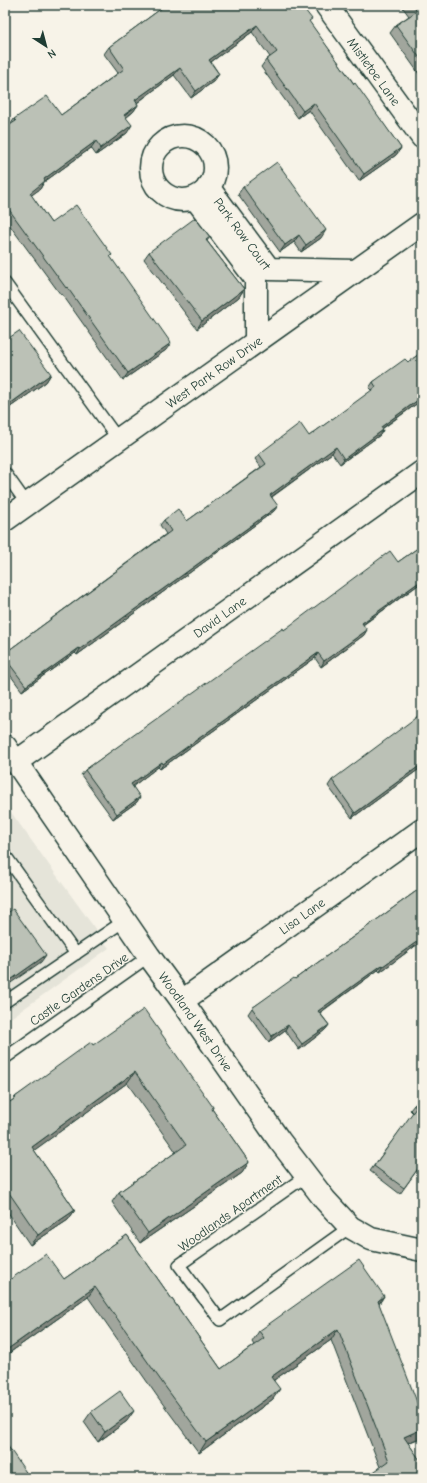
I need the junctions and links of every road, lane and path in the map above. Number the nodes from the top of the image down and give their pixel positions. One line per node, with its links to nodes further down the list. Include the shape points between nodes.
1 (326, 5): 2 (street, Mistletoe Lane)
2 (422, 137)
3 (202, 192): 6 (street, Park Row Court)
4 (422, 224): 5 (street, West Park Row Drive)
5 (355, 272): 6 (street, Park Row Court); 8 (street, West Park Row Drive)
6 (262, 274): 8 (street, Park Row Court)
7 (5, 283): 9 (lane)
8 (256, 342): 9 (street, West Park Row Drive)
9 (118, 440): 12 (street, West Park Row Drive)
10 (422, 472): 14 (street, David Lane)
11 (5, 473): 12 (lane)
12 (27, 504): 13 (street, West Park Row Drive)
13 (5, 520)
14 (9, 755): 17 (street, Woodland West Drive)
15 (422, 830): 20 (street, Lisa Lane)
16 (5, 855): 18 (lane)
17 (124, 921): 18 (lane); 19 (street, Woodland West Drive)
18 (76, 954): 21 (lane)
19 (149, 956): 20 (street, Woodland West Drive); 22 (lane, Castle Gardens Drive)
20 (182, 1001): 23 (street, Woodland West Drive)
21 (5, 1002)
22 (5, 1058)
23 (306, 1176): 24 (street, Woodland West Drive); 24 (lane, Woodlands Apartment, via 179,1265 220,1320)
24 (350, 1227): 25 (street, Woodland West Drive, via 371,1239)
25 (422, 1250)

